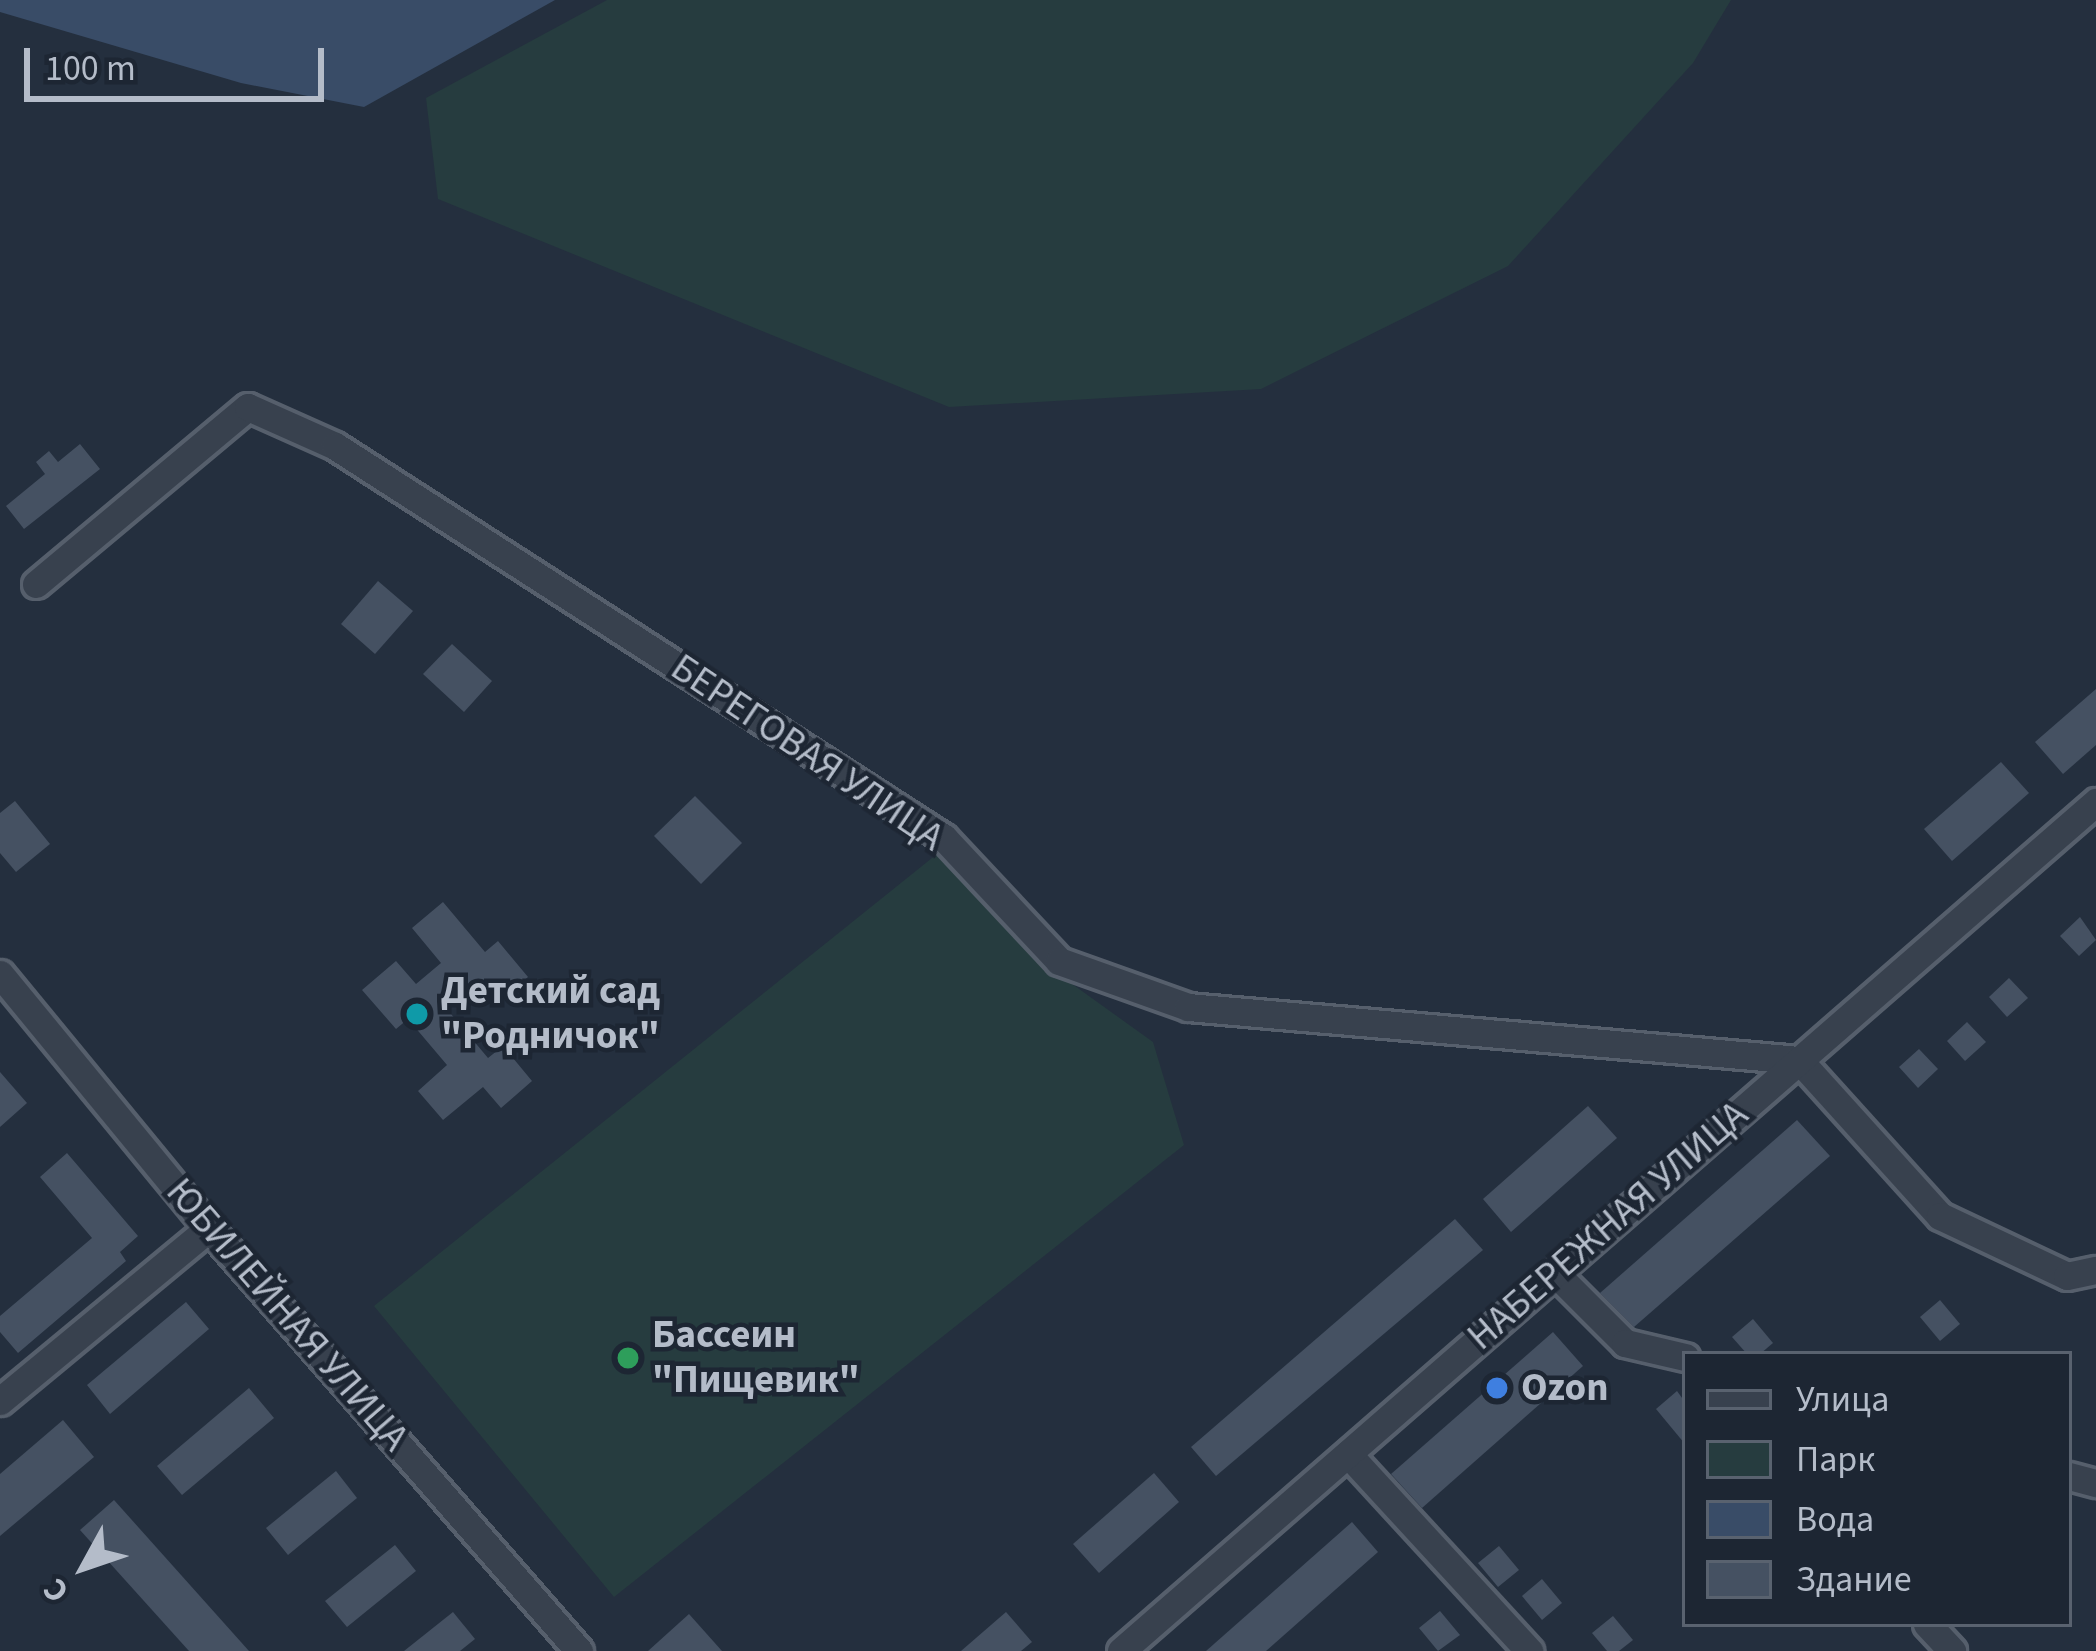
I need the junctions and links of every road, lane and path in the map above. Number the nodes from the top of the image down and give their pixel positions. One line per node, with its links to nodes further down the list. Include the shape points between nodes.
1 (36, 584): 4 (street, БЕРЕГОВАЯ УЛИЦА, via 248,407 334,446 944,838 1059,961 1188,1007)
2 (2096, 802): 4 (street, НАБЕРЕЖНАЯ УЛИЦА)
3 (0, 974): 5 (street, ЮБИЛЕЙНАЯ УЛИЦА)
4 (1799, 1060): 6 (street, via 1940,1216 2067,1276); 7 (street, НАБЕРЕЖНАЯ УЛИЦА)
5 (209, 1228): 9 (street); 14 (street, ЮБИЛЕЙНАЯ УЛИЦА)
6 (2096, 1270)
7 (1556, 1273): 8 (street, via 1624,1343); 10 (street, НАБЕРЕЖНАЯ УЛИЦА)
8 (1682, 1356)
9 (0, 1401)
10 (1348, 1454): 12 (street, НАБЕРЕЖНАЯ УЛИЦА); 15 (street)
11 (1930, 1627): 13 (street)
12 (1136, 1646)
13 (1950, 1650)
14 (579, 1651)
15 (1529, 1651)

